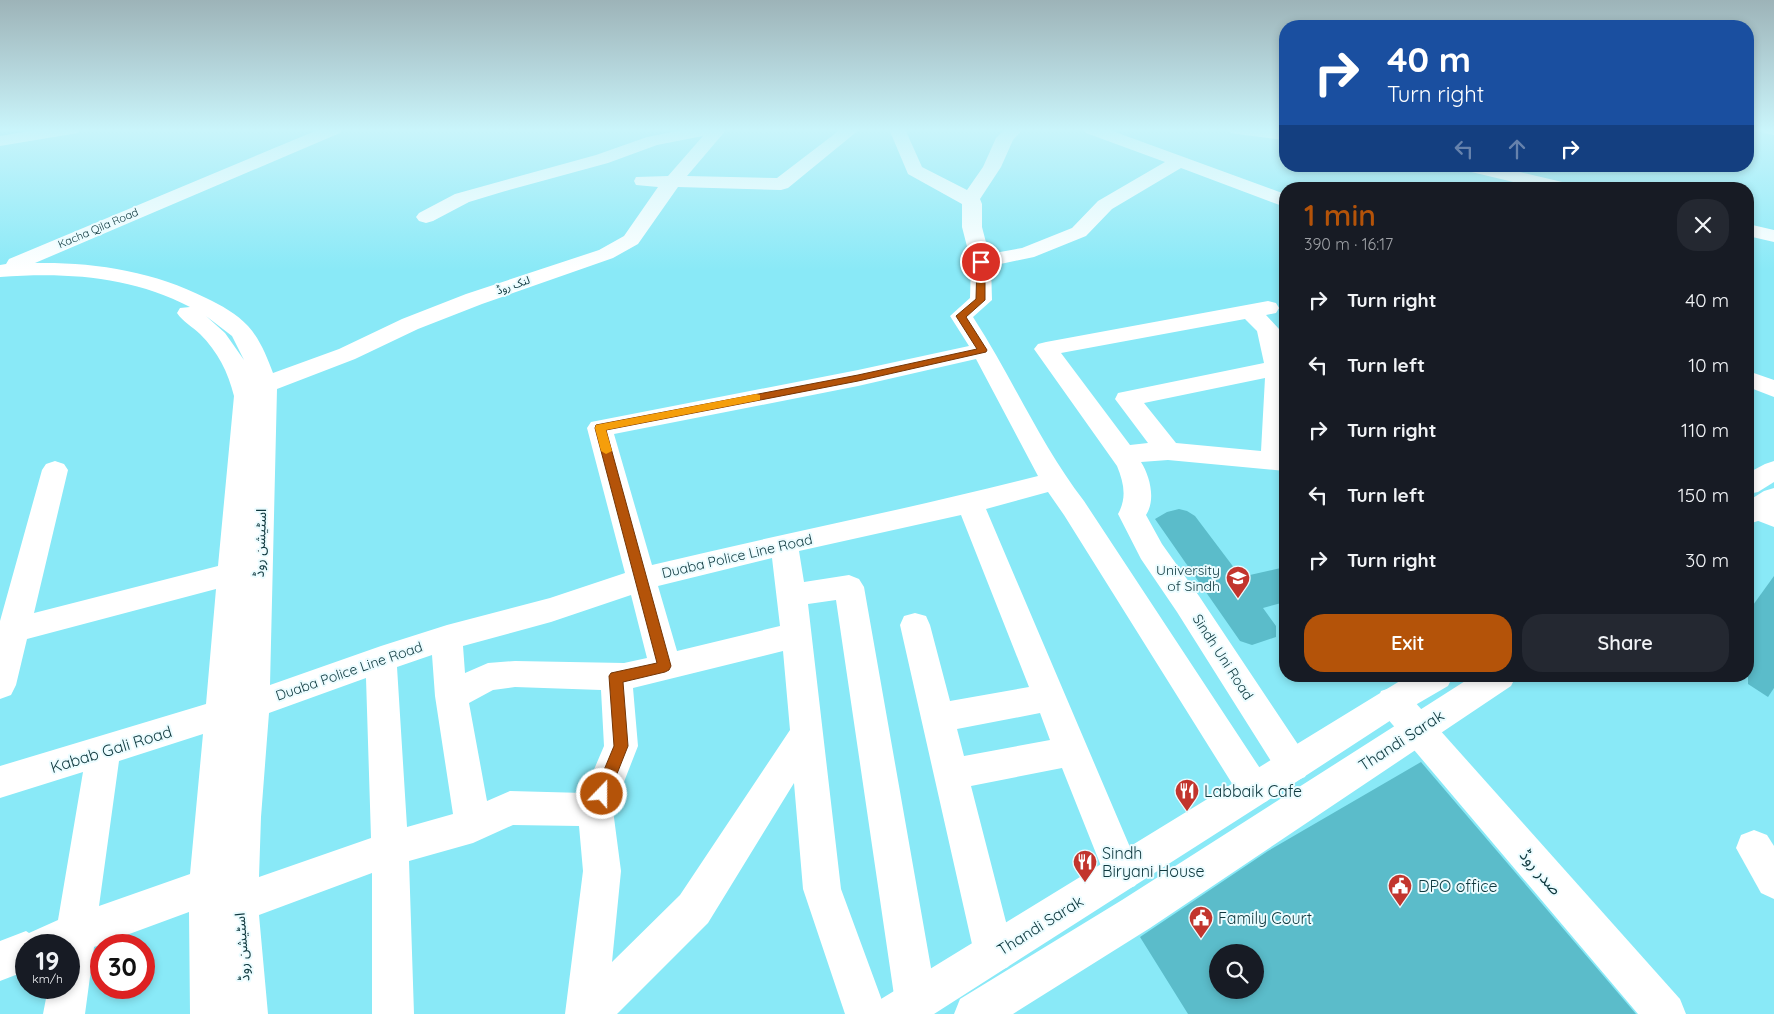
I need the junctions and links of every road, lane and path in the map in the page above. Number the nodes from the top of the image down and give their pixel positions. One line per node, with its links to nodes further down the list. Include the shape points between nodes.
1 (190, 176): 21 (street, Kacha Qila Road)
2 (205, 176): 22 (street)
3 (222, 176): 18 (street, Kacha Qila Road)
4 (539, 176): 17 (street, via 462,198)
5 (676, 176): 12 (street, لنک روڈ)
6 (791, 176): 12 (street, via 781,184)
7 (927, 176): 15 (street)
8 (985, 176): 15 (street)
9 (1152, 176): 23 (street, via 1105,205 1079,232 1026,253)
10 (1217, 176): 16 (street)
11 (1513, 176): 14 (street)
12 (672, 180): 13 (street); 30 (street, لنک روڈ, via 630,240 606,254 474,299)
13 (643, 181)
14 (1538, 182)
15 (970, 198): 23 (street, via 972,227)
16 (1279, 200)
17 (426, 217)
18 (114, 222): 24 (street, via 61,252 58,256); 25 (street, Kacha Qila Road)
19 (1754, 231): 20 (street)
20 (1774, 236)
21 (0, 254)
22 (0, 261)
23 (981, 262): 27 (street, via 981,300 961,316)
24 (67, 268): 25 (street, اسٹیشن روڈ); 30 (street, اسٹیشن روڈ, via 174,290 208,307 242,333)
25 (0, 270)
26 (0, 278): 42 (street, اسٹیشن روڈ, via 63,278 126,286 177,306 198,319 218,338 242,380 246,396)
27 (982, 350): 38 (street); 43 (street, via 858,378 600,428)
28 (1277, 368): 32 (street); 33 (street, via 1127,399); 34 (street, via 1268,329 1259,310 1046,349)
29 (1754, 381): 31 (street)
30 (264, 386): 58 (street, اسٹیشن روڈ)
31 (1774, 389)
32 (1279, 430)
33 (1168, 451): 34 (street); 35 (street)
34 (1122, 454): 65 (street, Sindh Uni Road, via 1130,462 1135,477 1138,506 1132,514 1151,551)
35 (1279, 461)
36 (55, 470): 46 (street)
37 (1774, 470): 40 (street)
38 (1054, 481): 39 (street, Duaba Police Line Road); 68 (street)
39 (970, 503): 41 (street, Duaba Police Line Road); 56 (street)
40 (1759, 505)
41 (784, 544): 43 (street, Duaba Police Line Road); 44 (street)
42 (232, 574): 46 (street); 59 (street, اسٹیشن روڈ)
43 (642, 579): 48 (street, Duaba Police Line Road, via 551,610); 50 (street)
44 (791, 595): 47 (street); 82 (street, via 848,587)
45 (915, 625): 60 (street)
46 (7, 632): 54 (street)
47 (797, 635): 50 (street); 62 (street)
48 (447, 638): 49 (street, Duaba Police Line Road); 55 (street)
49 (381, 658): 58 (street, Duaba Police Line Road); 72 (street)
50 (665, 666): 51 (street)
51 (616, 676): 55 (street, via 515,674 488,677); 69 (street, via 621,746)
52 (1426, 682): 57 (street, Thandi Sarak)
53 (1491, 682): 61 (street, Thandi Sarak)
54 (0, 684)
55 (451, 696): 70 (street)
56 (1048, 697): 60 (street); 64 (street)
57 (1393, 701): 61 (street, صدر روڈ); 65 (street, Thandi Sarak)
58 (254, 705): 75 (street, اسٹیشن روڈ, via 243,817)
59 (221, 714): 63 (street, Kabab Gali Road); 75 (street, اسٹیشن روڈ)
60 (937, 718): 66 (street)
61 (1416, 730): 89 (street, Thandi Sarak, via 1136,914); 90 (street, صدر روڈ)
62 (806, 734): 87 (street, via 694,909); 88 (street, via 822,889)
63 (103, 751): 67 (street, Kabab Gali Road); 76 (street)
64 (1071, 751): 66 (street); 73 (street)
65 (1293, 766): 68 (street, Thandi Sarak)
66 (951, 774): 78 (street)
67 (0, 782)
68 (1255, 790): 73 (street, Thandi Sarak)
69 (595, 810): 70 (street, via 510,808); 87 (street, via 602,871)
70 (473, 826): 72 (street)
71 (1754, 848): 74 (street)
72 (390, 849): 75 (street); 86 (street)
73 (1122, 873): 78 (street, Thandi Sarak)
74 (1774, 880)
75 (224, 894): 77 (street); 84 (street, اسٹیشن روڈ); 85 (street, اسٹیشن روڈ)
76 (61, 934)
77 (78, 934)
78 (994, 953): 82 (street, Thandi Sarak)
79 (15, 955): 80 (street)
80 (0, 961)
81 (66, 999): 83 (street)
82 (906, 1008)
83 (64, 1014)
84 (211, 1014)
85 (246, 1014)
86 (393, 1014)
87 (587, 1014)
88 (866, 1014)
89 (975, 1014)
90 (1665, 1014)

